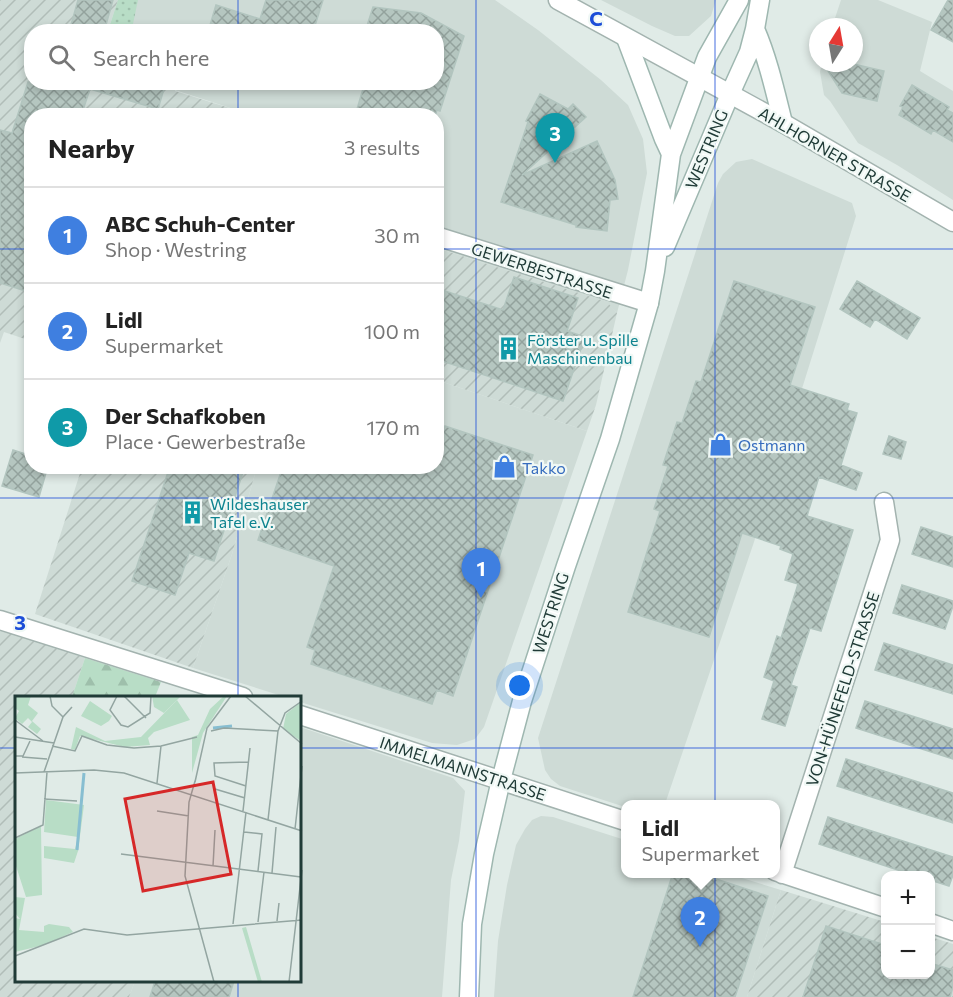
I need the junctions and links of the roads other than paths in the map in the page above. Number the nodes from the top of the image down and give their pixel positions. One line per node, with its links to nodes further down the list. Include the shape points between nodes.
1 (558, 0): 5 (street, AHLHORNER STRASSE)
2 (739, 0): 6 (street, WESTRING)
3 (760, 0): 4 (street, WESTRING)
4 (755, 29): 7 (street, WESTRING); 8 (street)
5 (627, 38): 6 (street, AHLHORNER STRASSE); 9 (street)
6 (700, 77): 7 (street, AHLHORNER STRASSE); 9 (street, WESTRING)
7 (730, 94): 8 (street, AHLHORNER STRASSE); 12 (street, WESTRING)
8 (783, 123): 10 (street, AHLHORNER STRASSE)
9 (671, 154): 12 (street, WESTRING)
10 (953, 222)
11 (444, 239): 13 (street, GEWERBESTRASSE)
12 (655, 271): 13 (street, WESTRING)
13 (649, 303): 18 (street, WESTRING, via 610,439 525,692)
14 (884, 502): 20 (street, VON-HÜNEFELD-STRASSE, via 890,540)
15 (0, 620): 16 (street)
16 (240, 696)
17 (302, 716): 18 (street, IMMELMANNSTRASSE)
18 (501, 780): 19 (street, IMMELMANNSTRASSE); 25 (street, WESTRING, via 472,924)
19 (621, 820)
20 (780, 866)
21 (780, 873): 22 (street)
22 (881, 907)
23 (935, 925): 24 (street)
24 (953, 931)
25 (469, 997)

